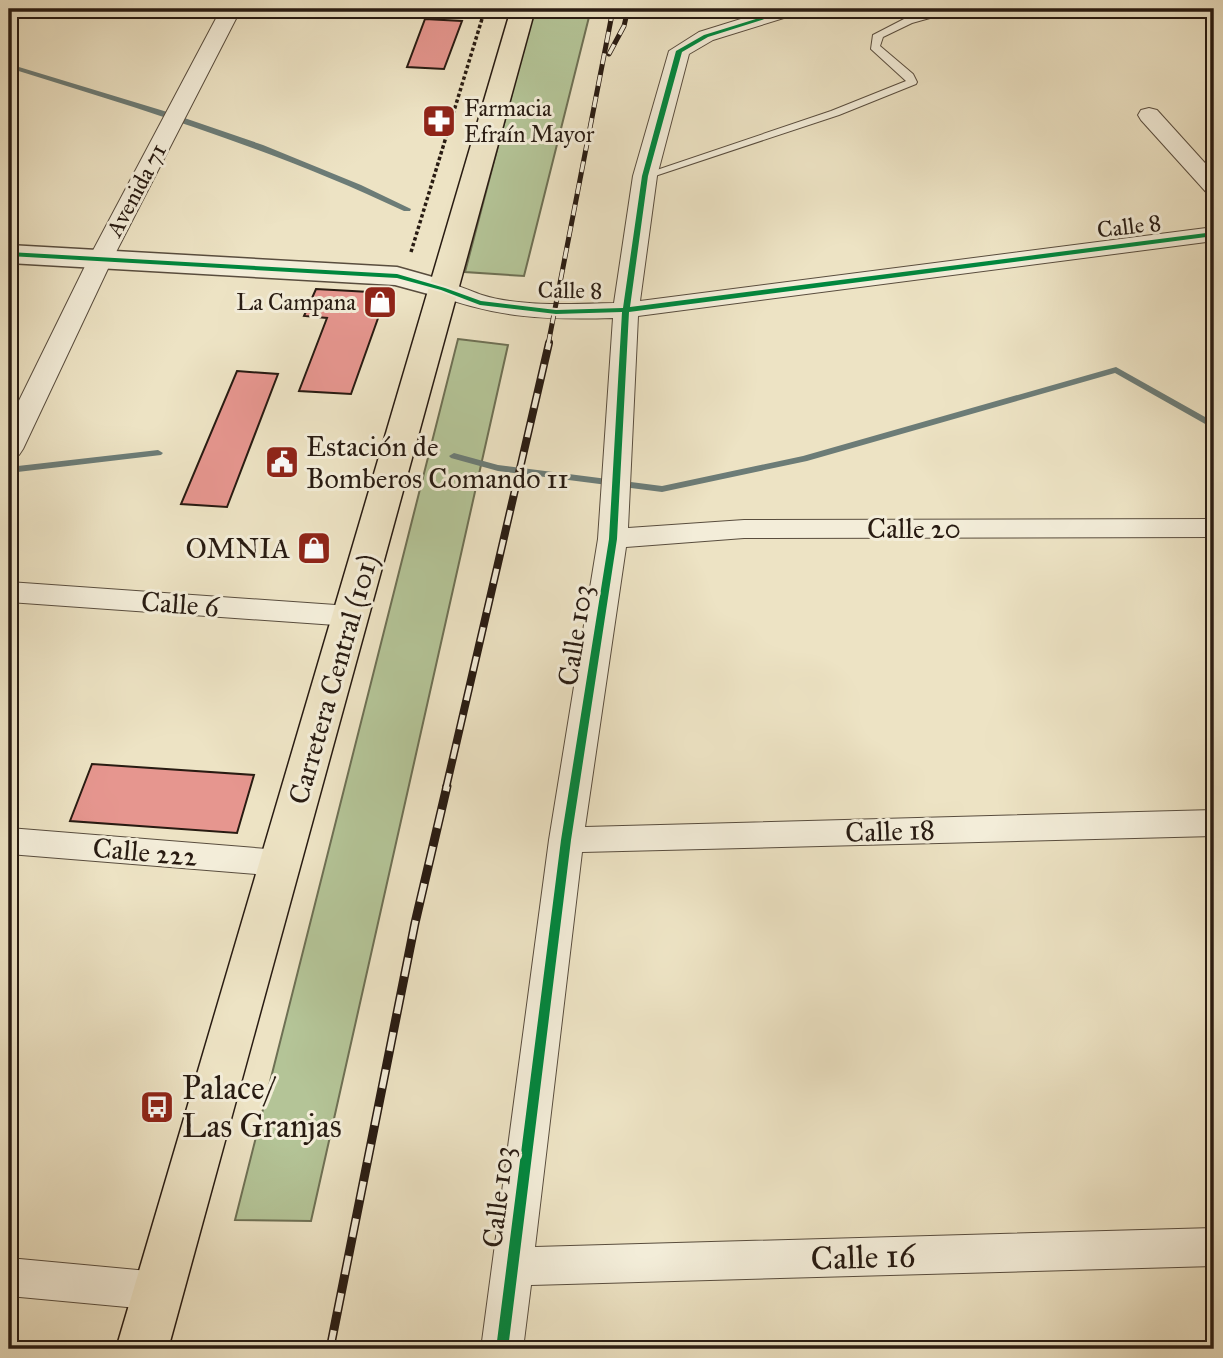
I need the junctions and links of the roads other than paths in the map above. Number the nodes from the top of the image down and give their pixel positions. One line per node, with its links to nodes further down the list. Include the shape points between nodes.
1 (231, 9): 10 (street, Avenida 71)
2 (523, 9): 11 (main road, Carretera Central (101))
3 (793, 9): 6 (street, Calle 103, via 706,36 679,51)
4 (957, 9): 6 (lane, via 908,21 878,35 875,47 912,82)
5 (1149, 115): 7 (street)
6 (645, 177): 12 (street, Calle 103)
7 (1214, 187)
8 (1214, 234): 12 (street, Calle 8)
9 (9, 254): 10 (street, Calle 8)
10 (101, 258): 11 (street, Calle 8, via 403,278); 13 (street, Avenida 71)
11 (443, 289): 12 (street, Calle 8, via 480,303 556,313); 17 (main road, Carretera Central (101))
12 (626, 310): 15 (street, Calle 103)
13 (9, 449)
14 (1214, 528): 15 (street, Calle 20, via 744,528)
15 (613, 539): 19 (street, Calle 103)
16 (9, 592): 17 (street, Calle 6)
17 (350, 616): 21 (main road, Carretera Central (101))
18 (1214, 823): 19 (street, Calle 18)
19 (566, 840): 23 (street, Calle 103)
20 (9, 841): 21 (street, Calle 222)
21 (281, 863): 25 (main road, Carretera Central (101))
22 (1214, 1247): 23 (street, Calle 16)
23 (512, 1267): 27 (street, Calle 103)
24 (9, 1277): 25 (street)
25 (159, 1291): 26 (main road, Carretera Central (101))
26 (142, 1349)
27 (502, 1349)

